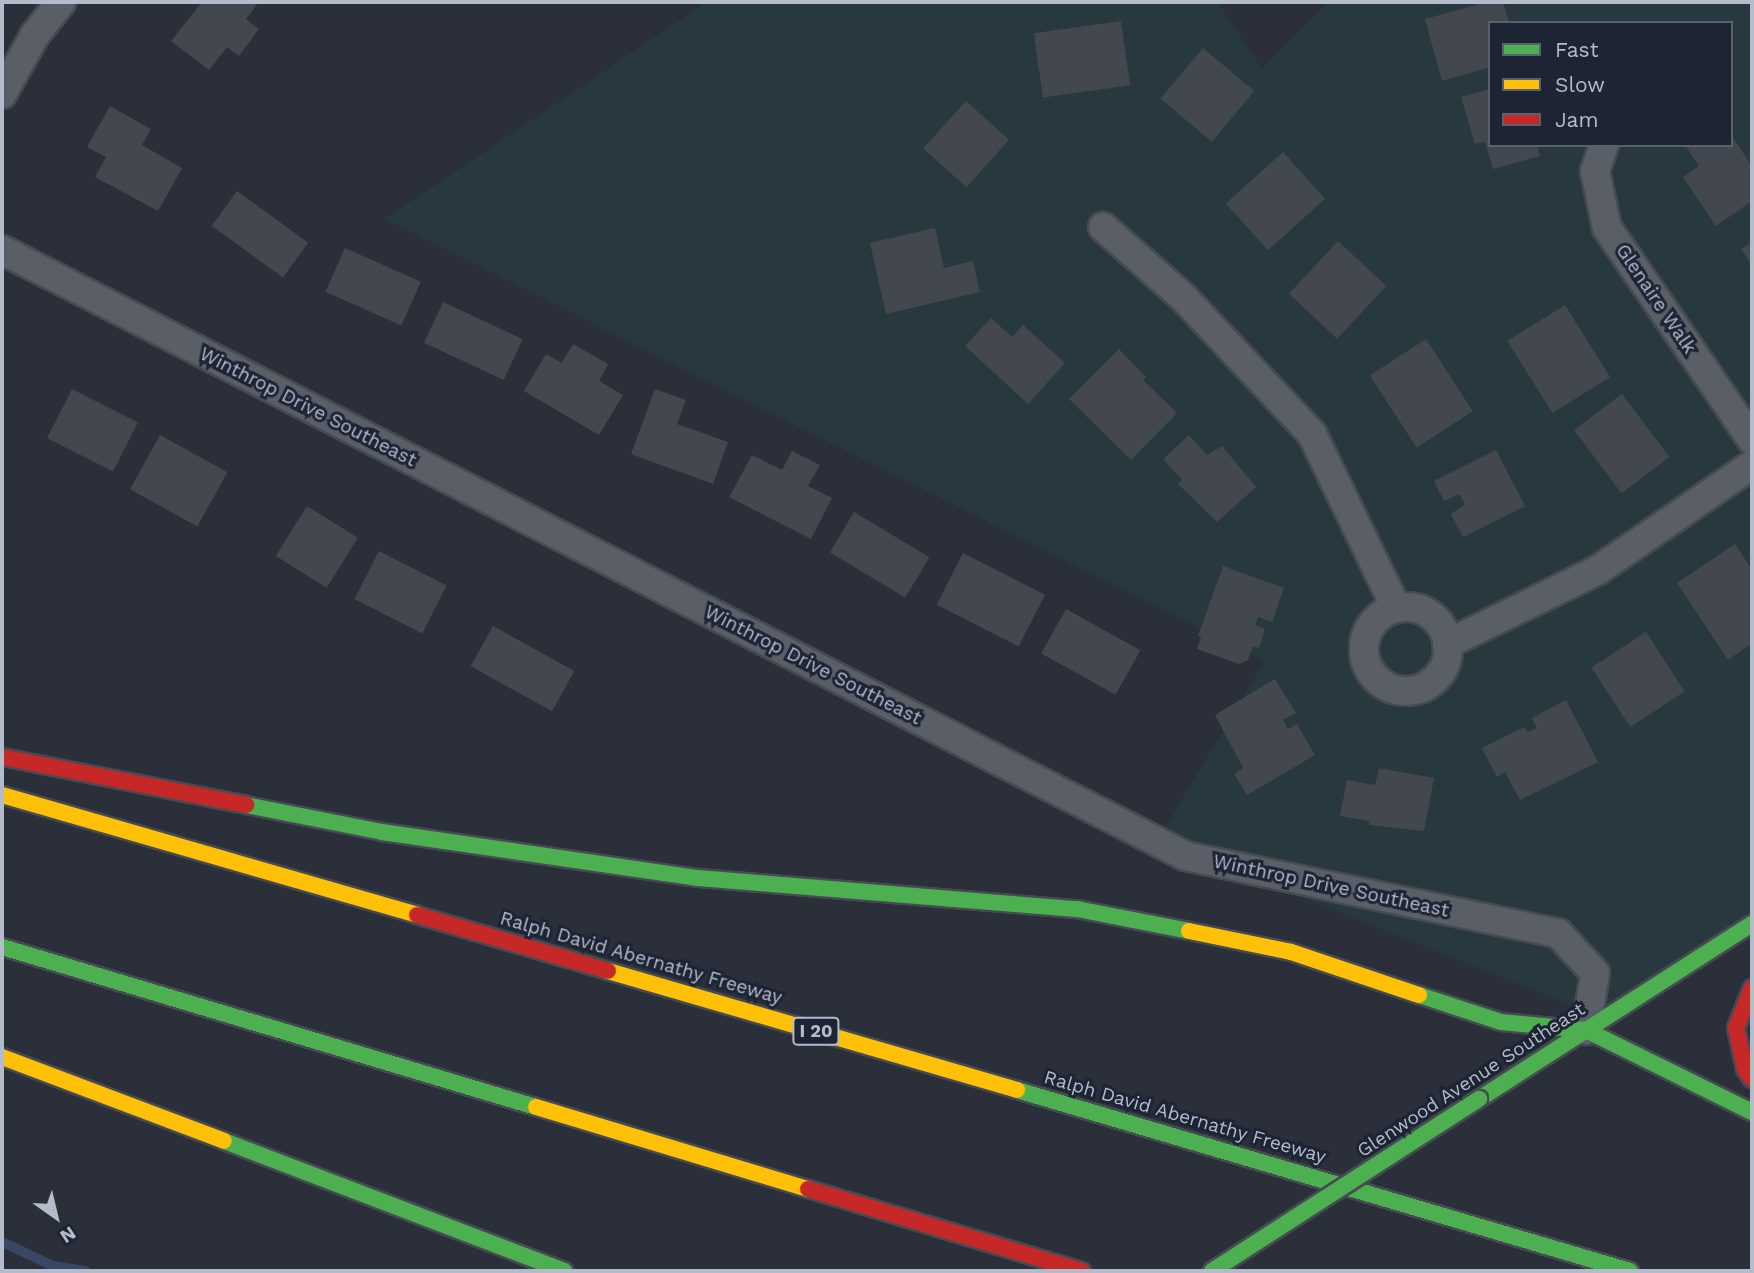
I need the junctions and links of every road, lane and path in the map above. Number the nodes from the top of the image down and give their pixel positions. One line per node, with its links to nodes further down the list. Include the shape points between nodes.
1 (61, 2): 2 (street, via 35,35)
2 (2, 94)
3 (1603, 147): 6 (street, Glenaire Walk, via 1595,171 1607,228)
4 (1103, 226): 8 (street, via 1184,298 1312,434)
5 (2, 250): 15 (street, Winthrop Drive Southeast, via 1185,856 1558,933 1595,973)
6 (1752, 440)
7 (1752, 465): 9 (street, via 1598,570)
8 (1396, 608): 9 (street, via 1424,611 1443,630); 9 (street, via 1373,623 1363,648 1365,662 1381,684 1408,691 1422,688 1442,670)
9 (1447, 644)
10 (2, 757): 15 (main road, via 383,832 697,878 1077,909 1291,952 1501,1022)
11 (2, 795): 22 (main road, Ralph David Abernathy Freeway / I 20)
12 (1752, 924): 15 (main road, Glenwood Avenue Southeast)
13 (2, 947): 20 (main road)
14 (1752, 988): 17 (main road, via 1736,1028 1745,1069)
15 (1586, 1030): 18 (main road); 21 (main road, Glenwood Avenue Southeast, bridge)
16 (2, 1057): 19 (main road)
17 (1752, 1079)
18 (1752, 1112)
19 (564, 1271)
20 (1082, 1271)
21 (1212, 1271)
22 (1630, 1271)

